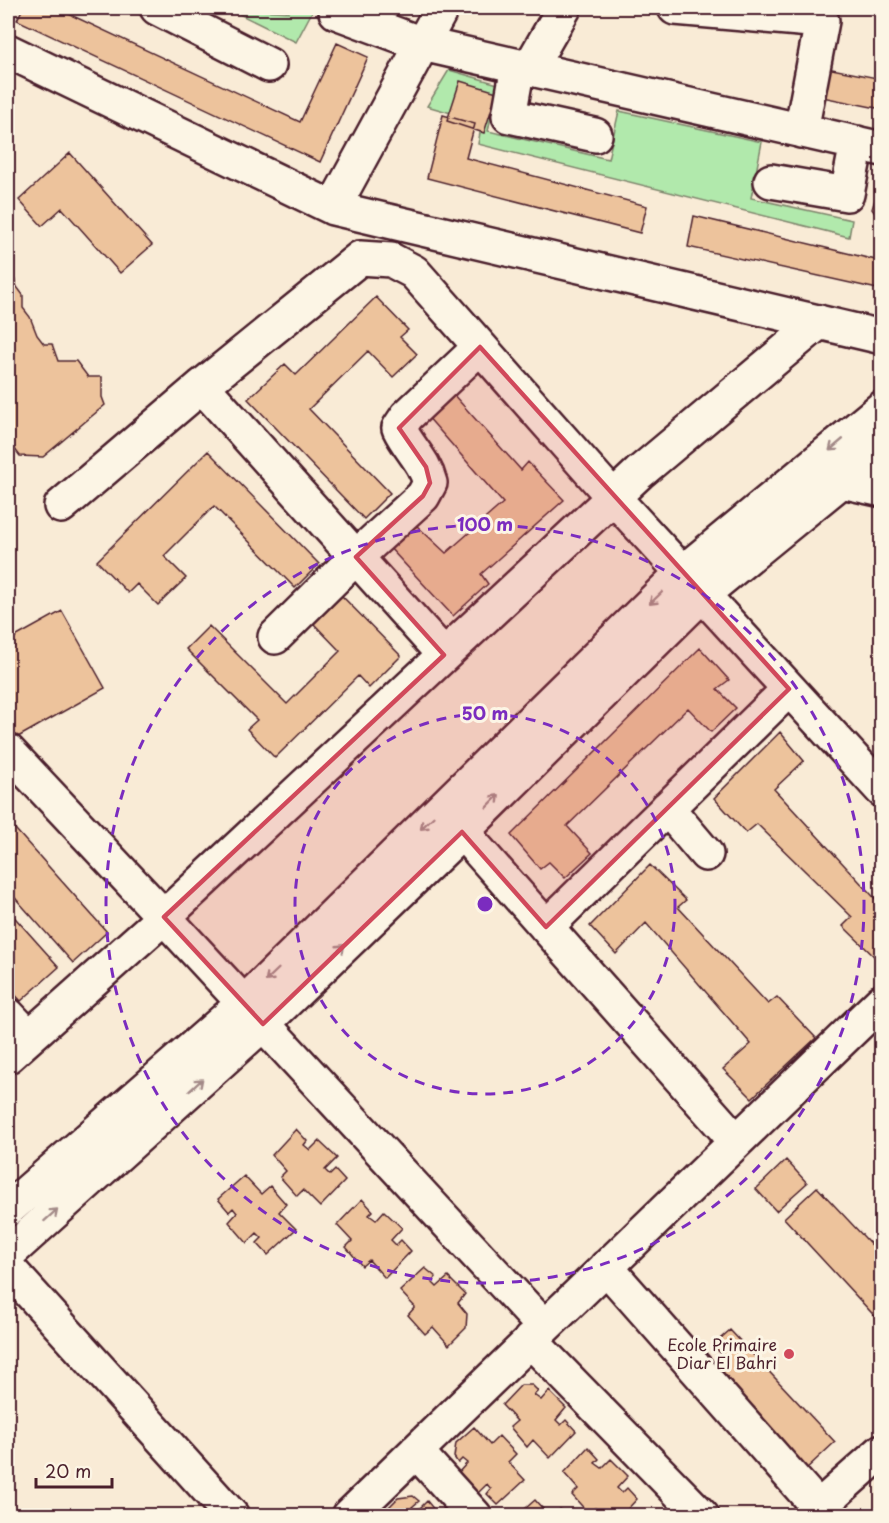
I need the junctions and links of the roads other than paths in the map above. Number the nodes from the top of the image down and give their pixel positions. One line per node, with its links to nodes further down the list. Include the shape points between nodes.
1 (157, 8): 8 (street)
2 (336, 8): 6 (street, via 336,12)
3 (442, 8): 6 (street)
4 (564, 8): 9 (street)
5 (675, 8): 10 (street, via 822,21)
6 (422, 44): 9 (street); 14 (street)
7 (8, 51): 14 (street)
8 (269, 65)
9 (523, 68): 10 (street); 11 (street, via 509,116)
10 (801, 131): 12 (street)
11 (595, 135)
12 (869, 146): 13 (street, via 848,194)
13 (771, 181)
14 (333, 208): 15 (street)
15 (819, 322): 16 (street); 23 (street)
16 (882, 337)
17 (480, 347): 18 (street, via 414,272 391,260 360,258); 23 (street); 25 (street, via 406,416 399,428 405,442 426,466 430,483 423,496)
18 (202, 386): 24 (street); 25 (street)
19 (882, 408): 26 (street, one-way to 26)
20 (882, 448): 21 (street)
21 (841, 481): 22 (street); 26 (street)
22 (882, 490)
23 (613, 497): 26 (street); 28 (street)
24 (61, 506)
25 (356, 557): 27 (street); 28 (street)
26 (693, 583): 29 (street); 33 (street, one-way to 26); 38 (street, one-way to 38)
27 (275, 637)
28 (444, 655): 35 (street)
29 (789, 689): 31 (street); 32 (street)
30 (8, 752): 35 (street)
31 (882, 790)
32 (667, 808): 34 (street); 36 (street)
33 (462, 832): 36 (street); 38 (street, one-way to 33)
34 (706, 853)
35 (164, 917): 38 (street); 39 (street)
36 (546, 927): 40 (street)
37 (882, 1001): 40 (street)
38 (254, 1013): 41 (street); 42 (street, one-way to 38); 45 (street)
39 (15, 1036)
40 (736, 1141): 43 (street)
41 (8, 1209)
42 (8, 1254)
43 (606, 1267): 45 (street); 48 (street)
44 (8, 1268): 49 (street)
45 (537, 1333): 46 (street); 52 (street)
46 (416, 1450): 50 (street); 51 (street)
47 (882, 1450): 48 (street)
48 (813, 1511)
49 (232, 1515)
50 (350, 1515)
51 (475, 1515)
52 (702, 1515)

